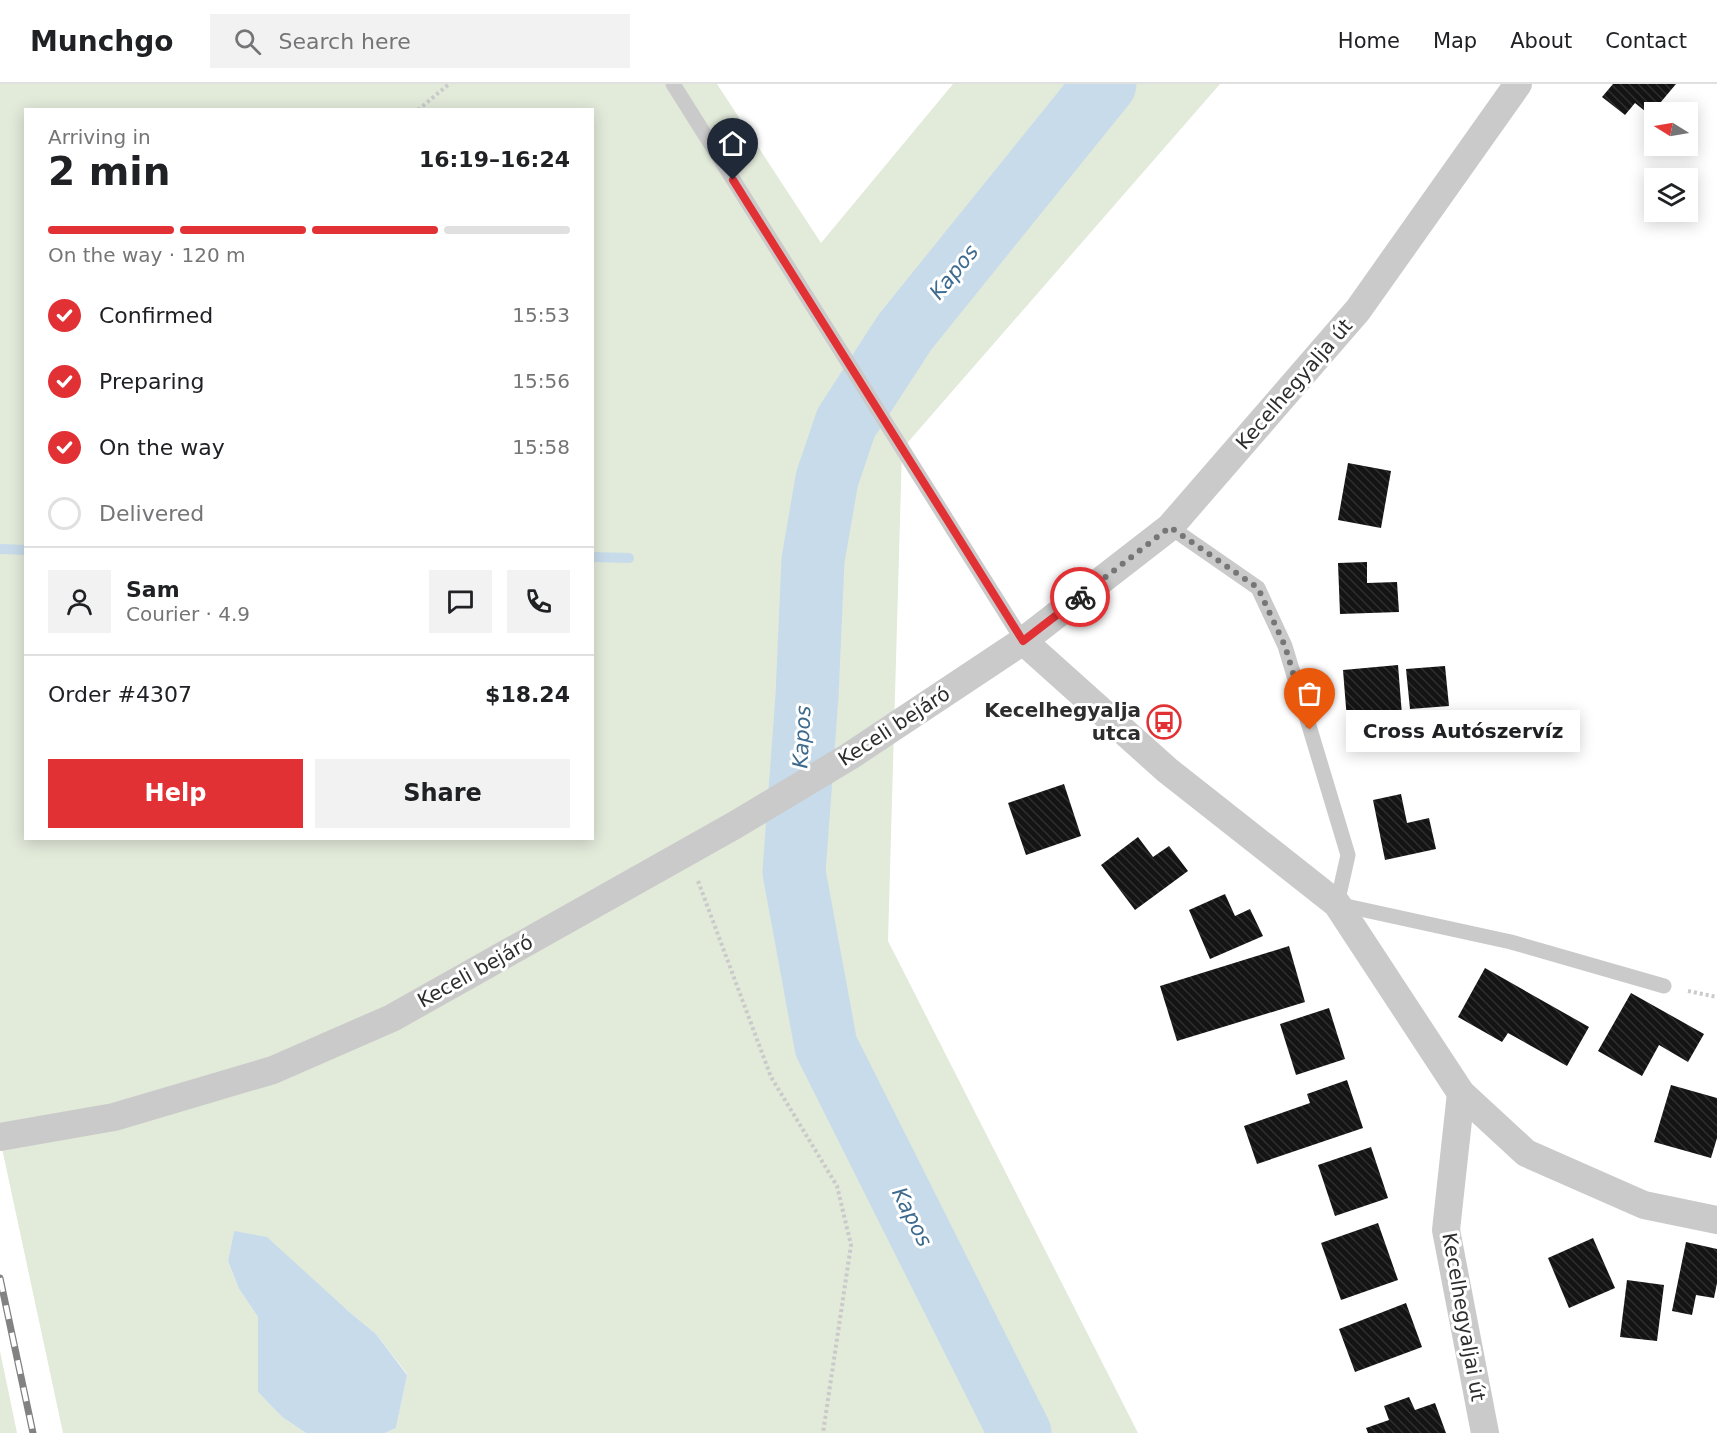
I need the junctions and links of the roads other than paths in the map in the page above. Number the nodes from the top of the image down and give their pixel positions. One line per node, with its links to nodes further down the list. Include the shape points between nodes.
1 (673, 84): 4 (lane)
2 (1518, 84): 3 (street, Kecelhegyalja út, via 1358,310)
3 (1170, 527): 4 (street, Kecelhegyalja út); 5 (lane, via 1258,588 1285,646 1348,855)
4 (1023, 641): 5 (street, via 1167,770); 8 (street, Keceli bejáró, via 850,756 735,825 392,1018 273,1070 114,1117)
5 (1337, 903): 6 (lane, via 1511,942); 7 (street)
6 (1664, 986)
7 (1461, 1093): 9 (street, via 1526,1154 1644,1204); 10 (street, Kecelhegyaljai út, via 1446,1230)
8 (0, 1137)
9 (1717, 1220)
10 (1485, 1433)

